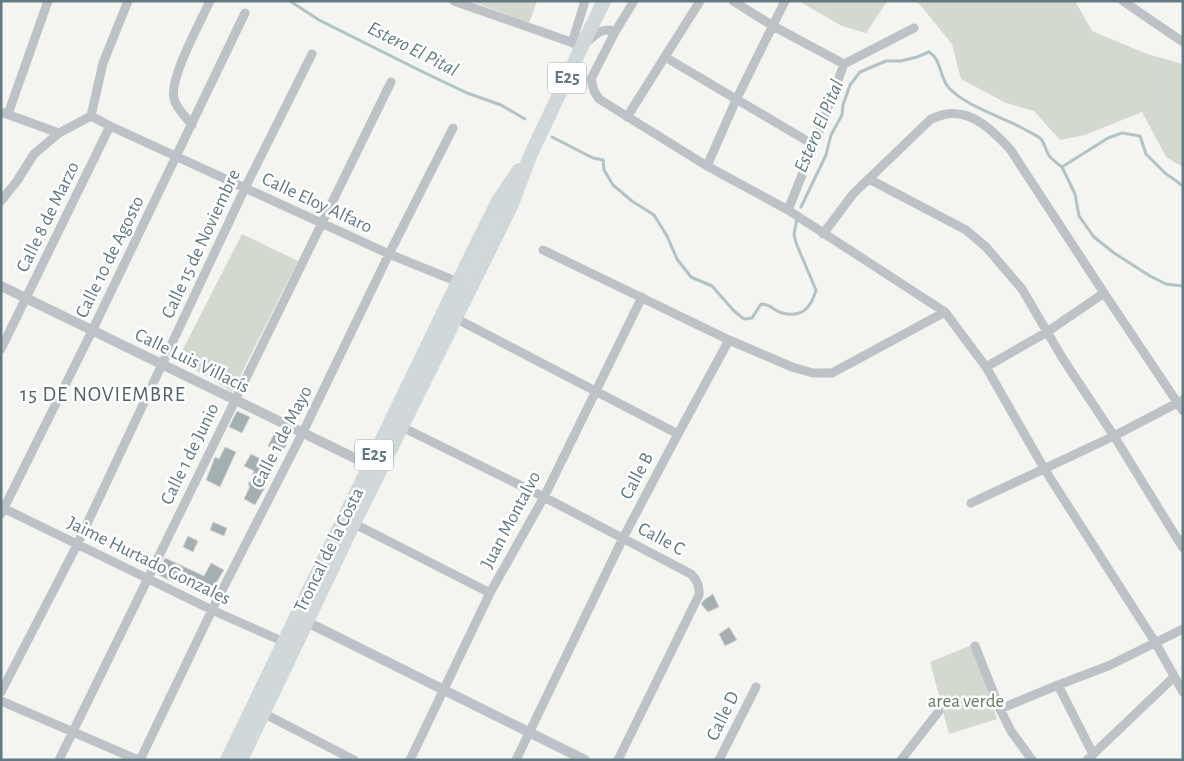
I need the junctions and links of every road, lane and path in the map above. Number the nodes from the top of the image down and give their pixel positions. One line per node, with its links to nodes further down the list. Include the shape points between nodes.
1 (48, 1): 23 (street)
2 (128, 1): 24 (street, via 103,63)
3 (210, 1): 26 (street, via 176,75 173,89 174,101)
4 (454, 1): 17 (street)
5 (584, 1): 17 (street)
6 (604, 1): 17 (highway, Troncal de la Costa / E25)
7 (634, 1): 15 (street)
8 (700, 1): 19 (street)
9 (733, 1): 13 (street)
10 (784, 1): 13 (street)
11 (1123, 1): 16 (street)
12 (245, 13): 26 (street, Calle 10 de Agosto)
13 (773, 26): 20 (street); 22 (street)
14 (914, 28): 20 (street)
15 (615, 32): 17 (street, via 602,30); 25 (street, via 591,79 599,99)
16 (1183, 42)
17 (577, 44): 31 (highway, Troncal de la Costa / E25)
18 (312, 54): 35 (street, Calle 15 de Noviembre)
19 (665, 57): 22 (street); 25 (street)
20 (844, 64): 30 (street)
21 (392, 82): 38 (street, Calle 1 de Junio)
22 (736, 100): 30 (street); 33 (street)
23 (5, 113): 29 (street)
24 (91, 116): 27 (street, Calle Eloy Alfaro); 29 (street)
25 (627, 117): 33 (street)
26 (192, 125): 32 (street, Calle 10 de Agosto)
27 (110, 126): 32 (street, Calle Eloy Alfaro); 46 (street, Calle 8 de Marzo)
28 (453, 128): 41 (street, Calle 1 de Mayo)
29 (59, 134): 36 (street, via 34,154)
30 (814, 145): 37 (street)
31 (530, 156): 42 (highway, Troncal de la Costa / E25, via 498,201); 48 (highway, Troncal de la Costa / E25, via 512,204)
32 (176, 157): 35 (street, Calle Eloy Alfaro); 49 (street, Calle 10 de Agosto)
33 (707, 166): 37 (street)
34 (869, 179): 39 (street, via 853,194); 44 (street, via 931,119 946,114 973,117 1010,148); 50 (street, via 966,230 986,247 1022,289)
35 (245, 188): 38 (street, Calle Eloy Alfaro); 53 (street, Calle 15 de Noviembre)
36 (1, 201)
37 (788, 210): 39 (street)
38 (321, 223): 41 (street, Calle Eloy Alfaro); 56 (street, Calle 1 de Junio)
39 (823, 234): 47 (street)
40 (544, 250): 45 (street)
41 (389, 254): 42 (street, Calle Eloy Alfaro); 60 (street, Calle 1 de Mayo)
42 (458, 282): 63 (highway, Troncal de la Costa / E25)
43 (1, 286): 46 (street, Calle Luis Villacís)
44 (1104, 293): 50 (street); 57 (street)
45 (642, 297): 51 (street); 55 (street, Juan Montalvo)
46 (26, 299): 49 (street, Calle Luis Villacís); 52 (street, Calle 8 de Marzo)
47 (945, 312): 51 (street, via 832,373 792,368); 54 (street)
48 (455, 318): 55 (street); 59 (highway, Troncal de la Costa / E25)
49 (92, 331): 53 (street, Calle Luis Villacís); 67 (street, Calle 10 de Agosto)
50 (1047, 332): 54 (street); 62 (street)
51 (729, 340): 61 (street, Calle B)
52 (1, 349)
53 (162, 365): 56 (street, Calle Luis Villacís); 70 (street, Calle 15 de Noviembre)
54 (986, 367): 64 (street)
55 (595, 390): 61 (street); 65 (street, Juan Montalvo)
56 (234, 400): 60 (street, Calle Luis Villacís); 72 (street, Calle 1 de Junio)
57 (1180, 401): 58 (street); 62 (street)
58 (1183, 411)
59 (402, 427): 65 (street, Calle C); 68 (highway, Troncal de la Costa / E25)
60 (302, 434): 63 (street, Calle Luis Villacís); 74 (street, Calle 1 de Mayo)
61 (678, 434): 69 (street, Calle B)
62 (1114, 436): 64 (street); 71 (street)
63 (369, 465): 68 (highway, Troncal de la Costa / E25)
64 (1044, 470): 66 (street); 78 (street)
65 (544, 497): 69 (street, Calle C); 73 (street, Juan Montalvo)
66 (971, 503)
67 (2, 510): 70 (street, Jaime Hurtado Gonzales)
68 (349, 521): 73 (street); 75 (highway, Troncal de la Costa / E25); 77 (highway, Troncal de la Costa / E25)
69 (623, 538): 90 (street, Calle B); 101 (street, Calle C, via 691,574 700,595)
70 (77, 544): 72 (street, Jaime Hurtado Gonzales); 84 (street, Calle 15 de Noviembre)
71 (1183, 548)
72 (148, 579): 74 (street, Jaime Hurtado Gonzales); 91 (street, Calle 1 de Junio)
73 (490, 593): 83 (street, Juan Montalvo)
74 (212, 610): 77 (street, Jaime Hurtado Gonzales); 94 (street, Calle 1 de Mayo)
75 (307, 622): 83 (street); 89 (highway, Troncal de la Costa / E25)
76 (1183, 628): 78 (street)
77 (284, 642): 95 (highway, Troncal de la Costa / E25)
78 (1155, 642): 80 (street); 81 (street, via 1108,666)
79 (976, 646): 87 (street)
80 (1174, 677): 85 (street); 92 (street)
81 (1058, 685): 87 (street); 92 (street)
82 (756, 687): 102 (street, Calle D)
83 (445, 690): 90 (street); 98 (street, Juan Montalvo)
84 (1, 692)
85 (1183, 692)
86 (1, 701): 91 (street)
87 (1000, 709): 104 (street, via 1011,732)
88 (939, 711): 103 (street)
89 (264, 713): 96 (highway, Troncal de la Costa / E25); 97 (street)
90 (530, 731): 99 (street, Calle B); 100 (street)
91 (73, 732): 93 (street, Calle 1 de Junio); 94 (street)
92 (1090, 757)
93 (60, 760)
94 (139, 760)
95 (227, 760)
96 (240, 760)
97 (354, 760)
98 (410, 760)
99 (516, 760)
100 (585, 760)
101 (618, 760)
102 (719, 760)
103 (901, 760)
104 (1032, 760)

